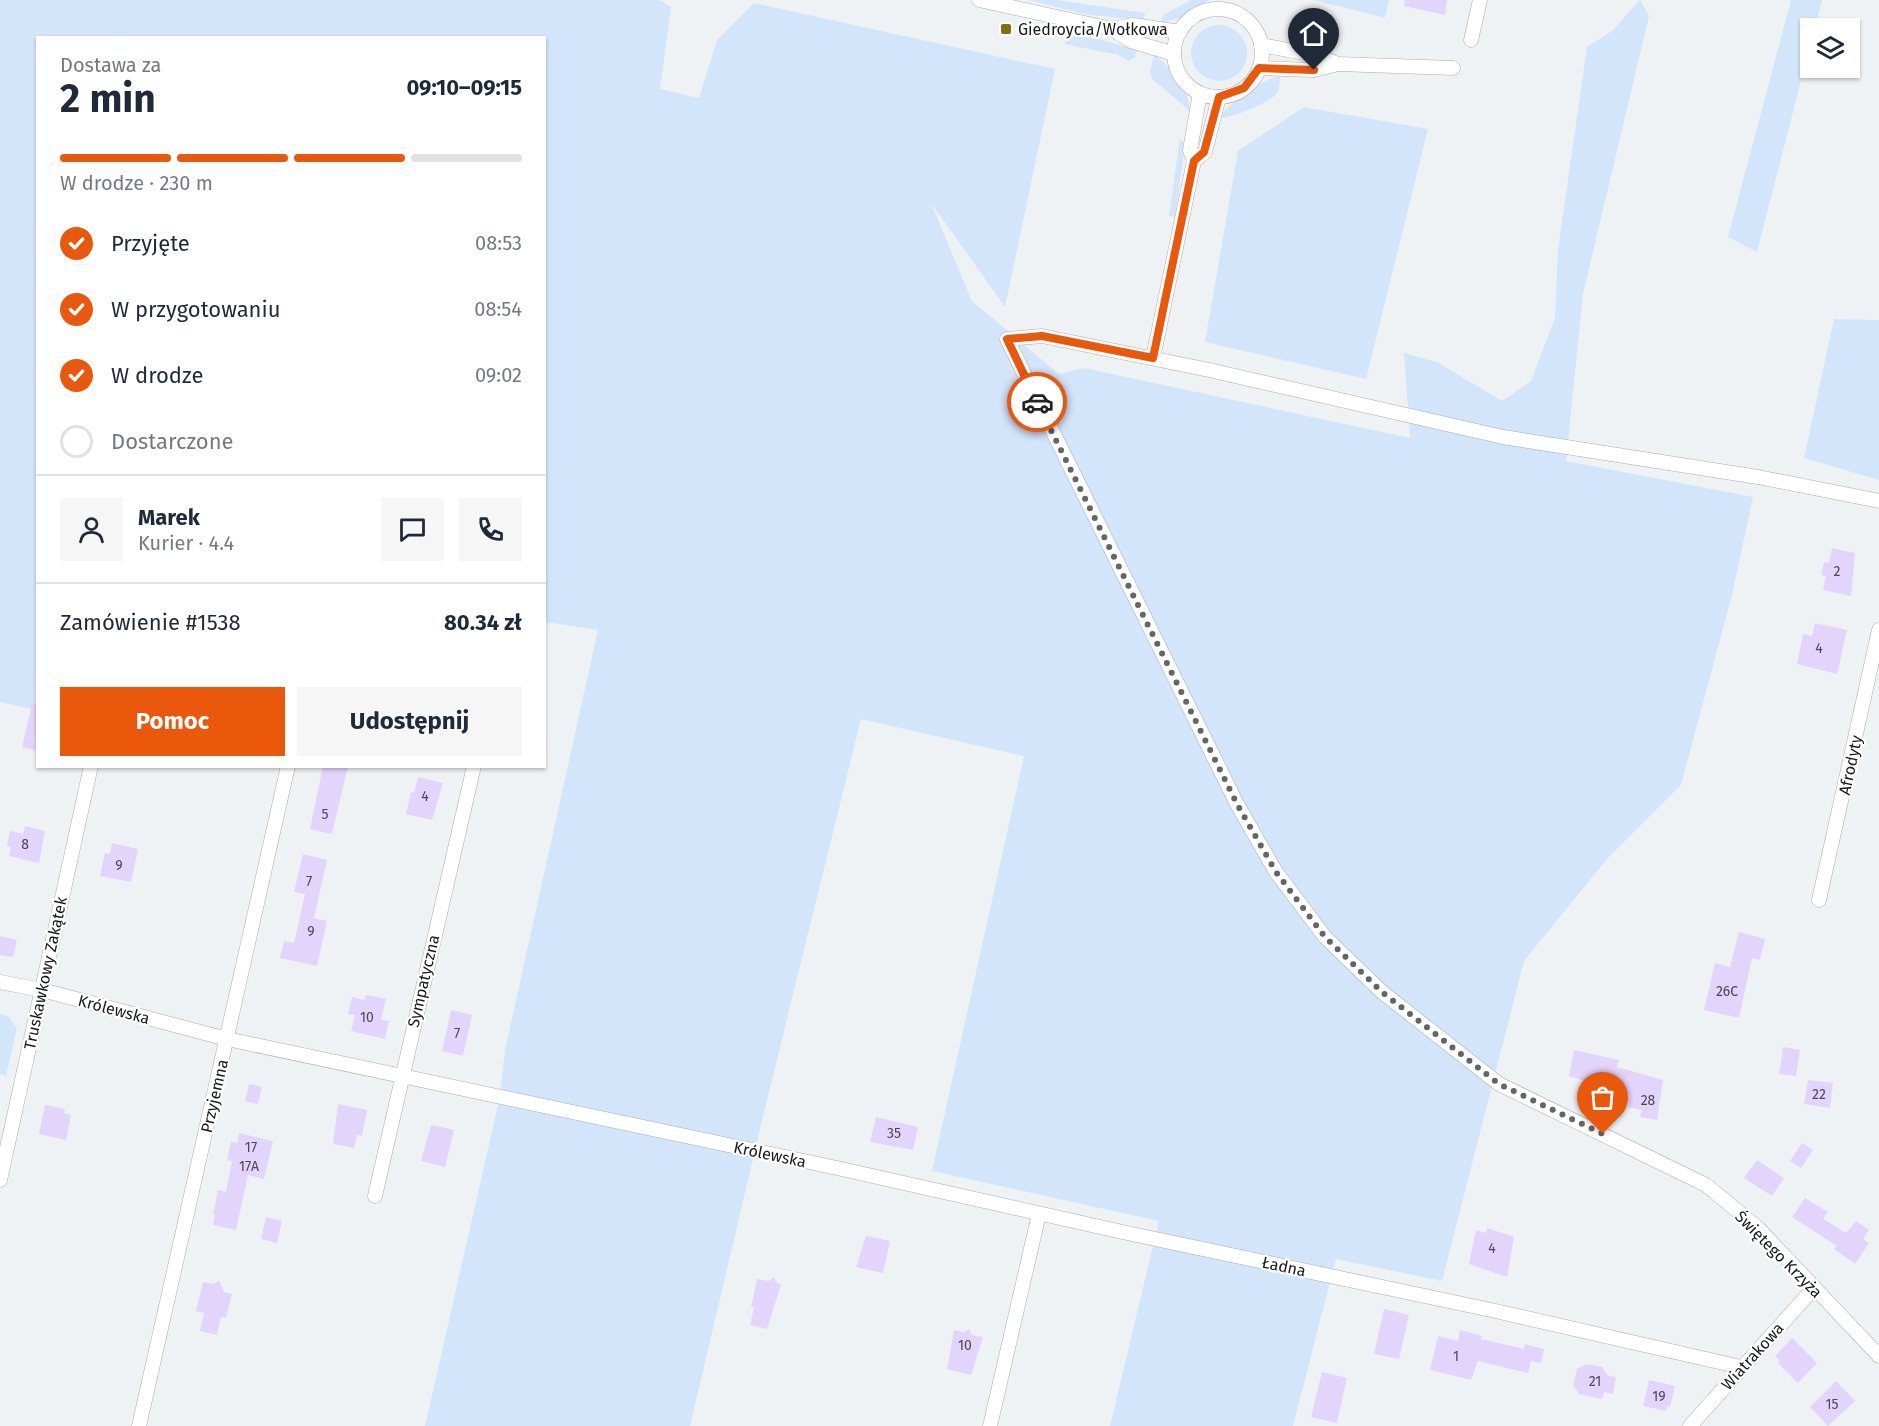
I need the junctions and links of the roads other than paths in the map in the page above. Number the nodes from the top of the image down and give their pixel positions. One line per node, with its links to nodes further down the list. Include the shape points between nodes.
1 (979, 0): 3 (street)
2 (1480, 0): 5 (street)
3 (1112, 29): 4 (street, via 1133,25); 7 (street, via 1131,41)
4 (1180, 32): 6 (street, via 1196,15 1225,9 1249,22); 7 (street)
5 (1471, 40)
6 (1261, 45): 8 (street, via 1316,55); 9 (street)
7 (1174, 54): 11 (street, via 1181,77)
8 (1338, 64): 9 (street, via 1314,70); 10 (street)
9 (1259, 68): 12 (street, via 1244,88)
10 (1454, 68)
11 (1200, 93): 12 (street); 13 (street, via 1190,150)
12 (1219, 97): 13 (street, via 1204,152)
13 (1194, 161): 14 (street)
14 (1153, 358): 15 (street, via 1503,437 1758,477); 28 (street, Świętego Krzyża, via 1042,336 1007,339 1237,804 1276,872 1325,937 1382,992 1499,1084 1706,1185 1758,1228)
15 (1879, 501)
16 (1879, 630): 20 (street, Afrodyty)
17 (90, 768): 22 (street, Truskawkowy Zakątek)
18 (288, 768): 23 (street, Przyjemna)
19 (474, 768): 24 (street, Sympatyczna)
20 (1819, 900)
21 (0, 982): 22 (street, Królewska)
22 (42, 990): 23 (street, Królewska); 25 (street, Truskawkowy Zakątek)
23 (227, 1039): 24 (street, Królewska); 31 (street, Przyjemna)
24 (402, 1074): 26 (street, Sympatyczna); 27 (street, Królewska)
25 (0, 1180)
26 (375, 1196)
27 (1039, 1214): 30 (street, Ładna); 32 (street)
28 (1814, 1288): 29 (street, Świętego Krzyża); 30 (street, Wiatrakowa)
29 (1879, 1356)
30 (1741, 1367): 33 (street, Wiatrakowa)
31 (139, 1426)
32 (990, 1426)
33 (1690, 1426)

